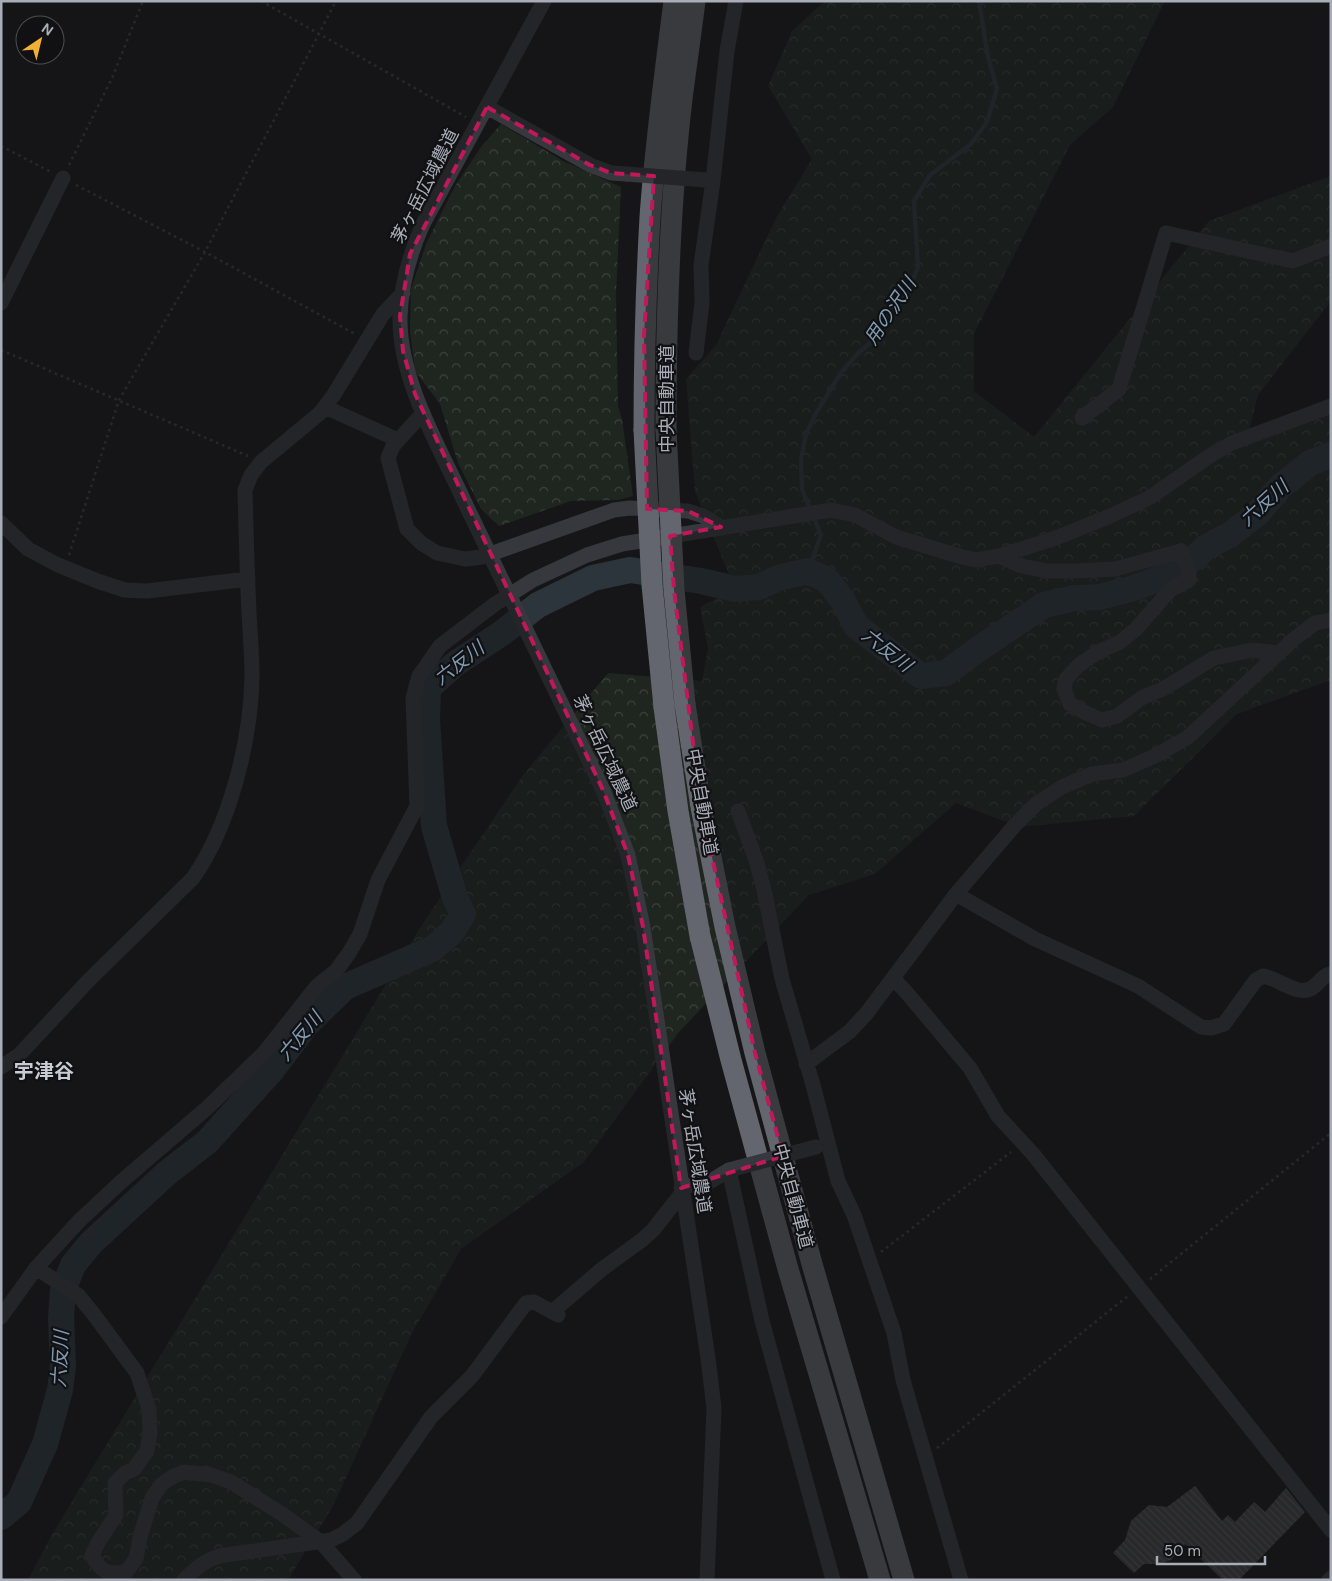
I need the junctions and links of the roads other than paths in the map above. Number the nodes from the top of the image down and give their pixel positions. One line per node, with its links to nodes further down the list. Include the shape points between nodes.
1 (544, 1): 5 (street, 茅ヶ岳広域農道)
2 (674, 1): 40 (highway, 中央自動車道, bridge, via 650,215 644,335 644,430 652,585 664,707 678,811 703,945 788,1270)
3 (695, 1): 41 (highway, 中央自動車道, bridge, via 672,216 666,336 666,430 674,590 686,704 701,807 754,1053)
4 (736, 1): 7 (street)
5 (487, 107): 7 (street, bridge, via 590,165 611,173); 9 (street, 茅ヶ岳広域農道, via 423,224 410,254)
6 (63, 178): 10 (street)
7 (710, 181): 11 (street)
8 (1331, 246): 15 (street, via 1293,261 1166,233 1119,389)
9 (403, 293): 13 (street, via 383,314); 14 (street, 茅ヶ岳広域農道, via 400,316 403,351)
10 (1, 303)
11 (696, 353)
12 (1331, 406): 19 (street, via 1232,443 1148,498 1110,516)
13 (325, 407): 16 (street); 20 (street, via 250,475 245,490)
14 (424, 413): 16 (street); 31 (street, 茅ヶ岳広域農道, bridge, via 464,503 604,790 628,855 643,927)
15 (1082, 418)
16 (398, 440): 18 (street, via 388,458 407,529 421,544 453,558 482,557 614,510 630,508 688,511)
17 (1, 523): 20 (street, via 28,548 65,568 125,590 147,591)
18 (721, 527): 19 (street, via 831,510 855,515 896,537 952,554 974,560); 32 (street, via 622,544 587,555 532,580 440,646 419,676 413,698 417,806 378,880 360,934 349,953 336,971 317,986 264,1053 207,1108 86,1214)
19 (999, 556): 22 (street, via 1022,566 1074,571 1116,569 1181,551 1189,580 1170,590 1136,629 1120,642 1086,660 1066,679 1064,689 1070,704 1102,720 1117,716 1143,697 1163,689 1214,658 1252,650)
20 (248, 579): 28 (street, via 252,676 248,722 221,827 206,859 193,878 88,981 19,1055)
21 (1331, 620): 22 (street, via 1315,623)
22 (1278, 653): 24 (street, via 1188,737 1123,770 1092,774 1062,787 1036,804)
23 (738, 811): 27 (street, via 756,860 782,979)
24 (956, 894): 25 (street, via 1035,939 1138,986 1201,1027 1224,1024 1256,980 1263,976 1304,991); 26 (street)
25 (1331, 974)
26 (893, 978): 27 (street, via 849,1032); 34 (street, via 970,1068 998,1116 1127,1272)
27 (806, 1064): 29 (street)
28 (1, 1067)
29 (822, 1146): 30 (street, bridge); 42 (street, via 854,1215 880,1288)
30 (729, 1170): 31 (street, via 711,1181); 39 (street, via 762,1321)
31 (682, 1190): 35 (street, via 653,1230 602,1269 555,1314 534,1302 526,1303 472,1376 430,1418 357,1523 343,1534); 38 (street, 茅ヶ岳広域農道, via 714,1408)
32 (36, 1268): 33 (street); 35 (street, via 78,1295 96,1316 136,1373 149,1408 147,1451 134,1468 114,1483 116,1515 92,1555 99,1568 112,1574 126,1572 136,1559 152,1498 161,1485 184,1472 211,1475 231,1482)
33 (1, 1317)
34 (1331, 1530)
35 (321, 1542): 36 (street, via 219,1556 195,1568); 37 (street)
36 (184, 1580)
37 (354, 1580)
38 (707, 1580)
39 (832, 1580)
40 (880, 1580)
41 (904, 1580)
42 (961, 1580)

